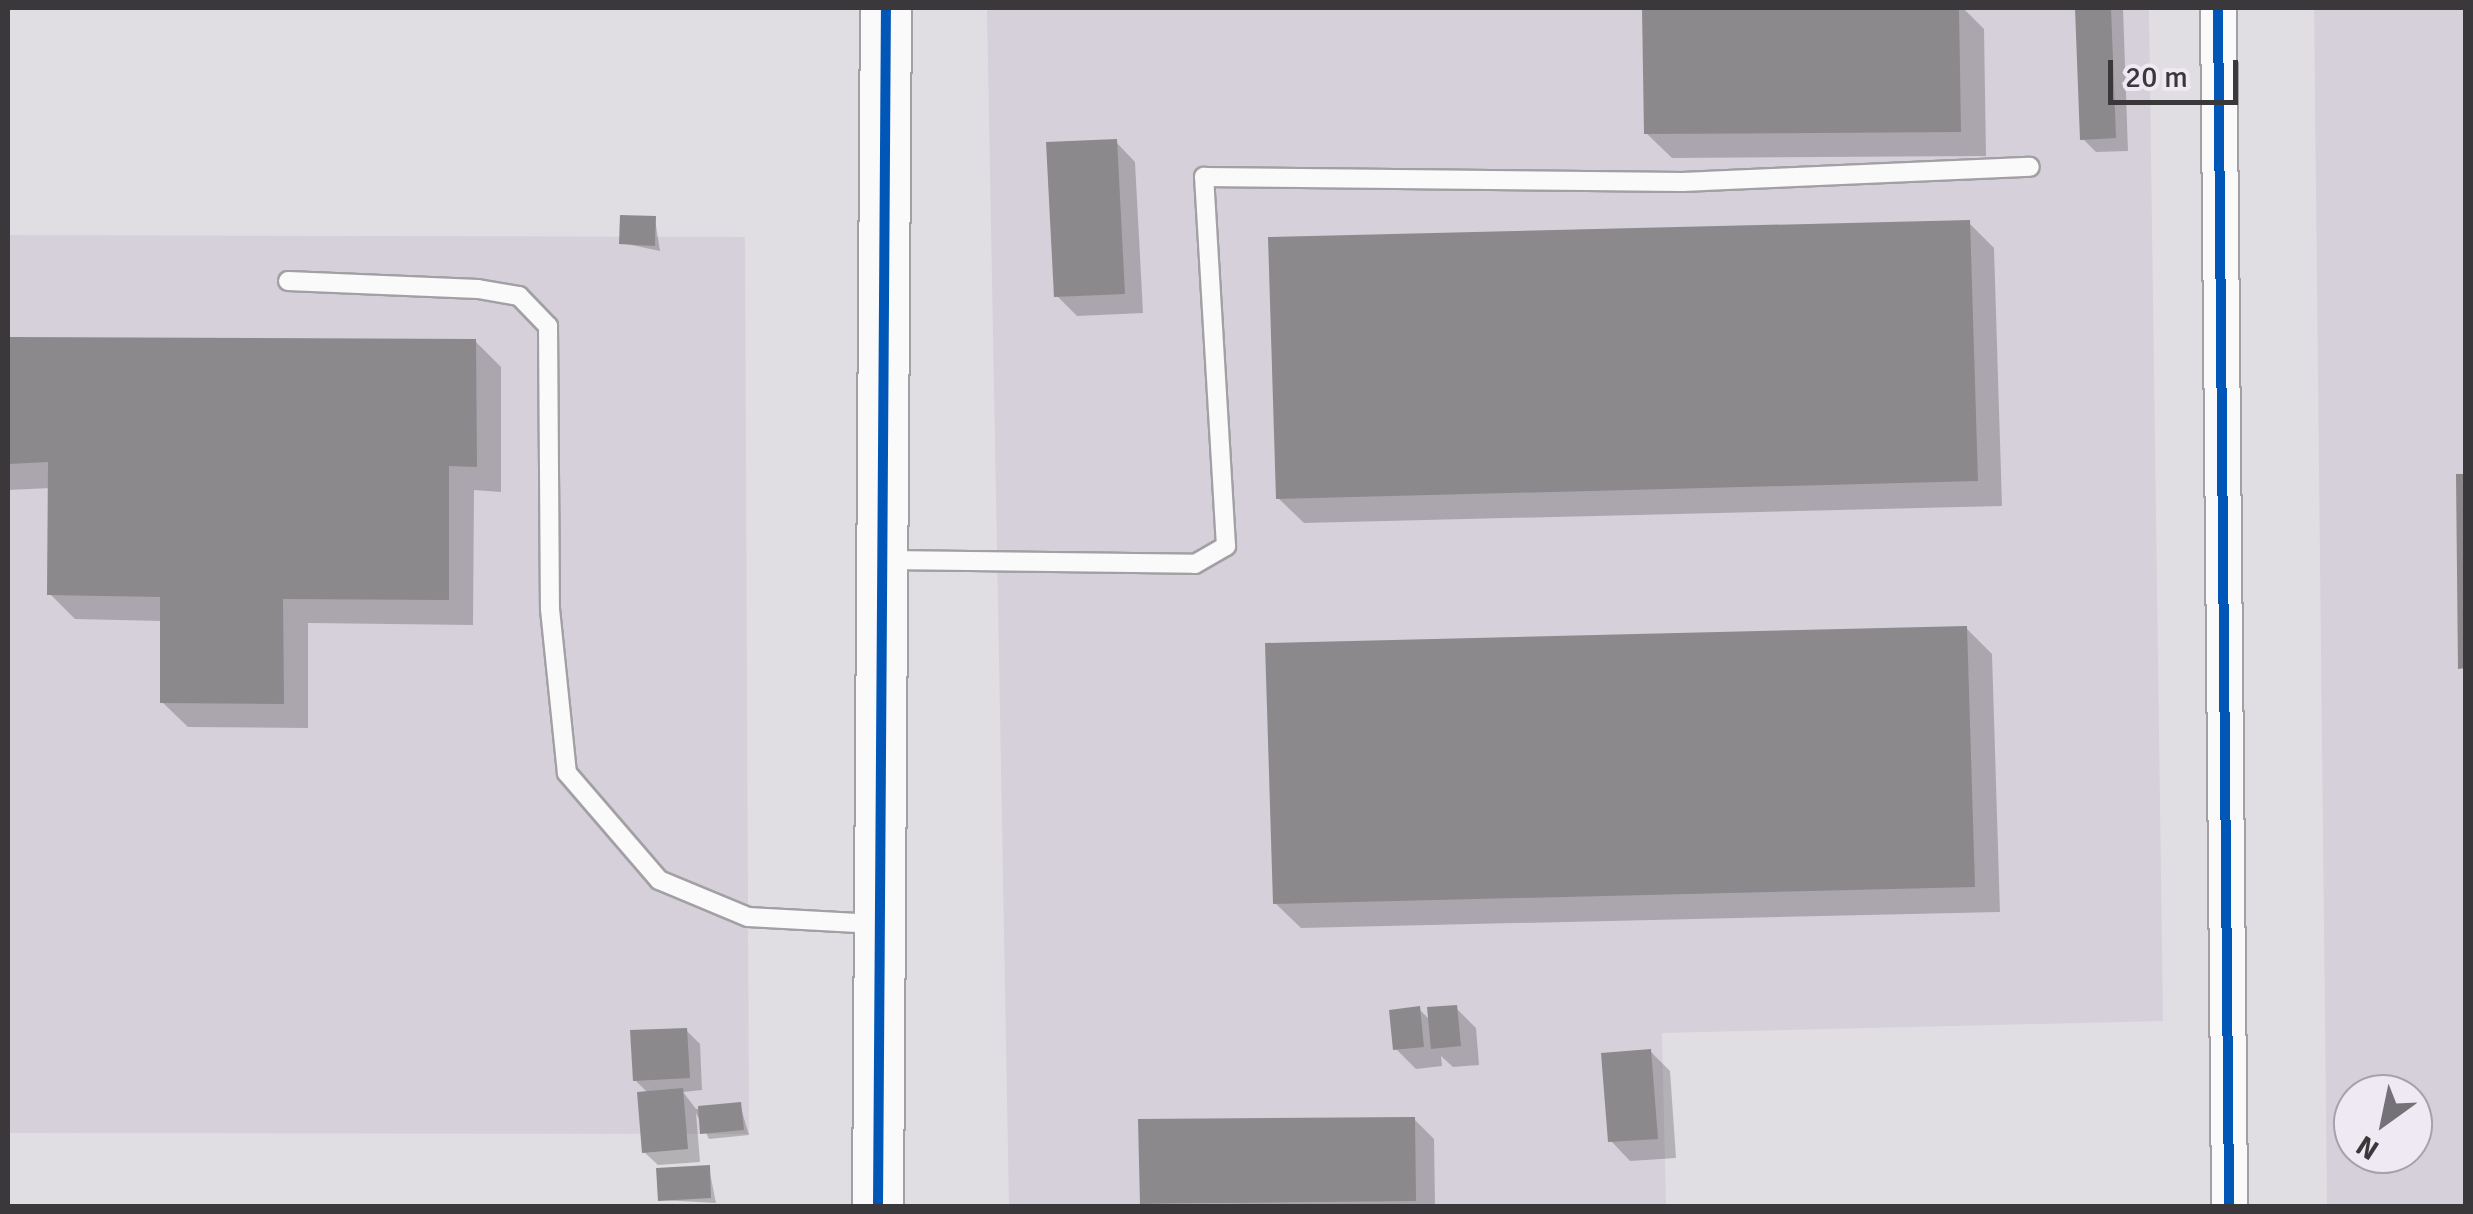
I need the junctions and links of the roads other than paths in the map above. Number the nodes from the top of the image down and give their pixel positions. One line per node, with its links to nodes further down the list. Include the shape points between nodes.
1 (886, 8): 5 (street)
2 (2218, 8): 8 (street)
3 (2030, 167): 5 (lane, via 1682,182 1204,177 1226,546 1196,564)
4 (288, 281): 6 (lane, via 520,296 548,326 550,609 567,773 659,880 748,918)
5 (881, 559): 6 (street)
6 (877, 924): 7 (street)
7 (878, 1206)
8 (2229, 1206)

